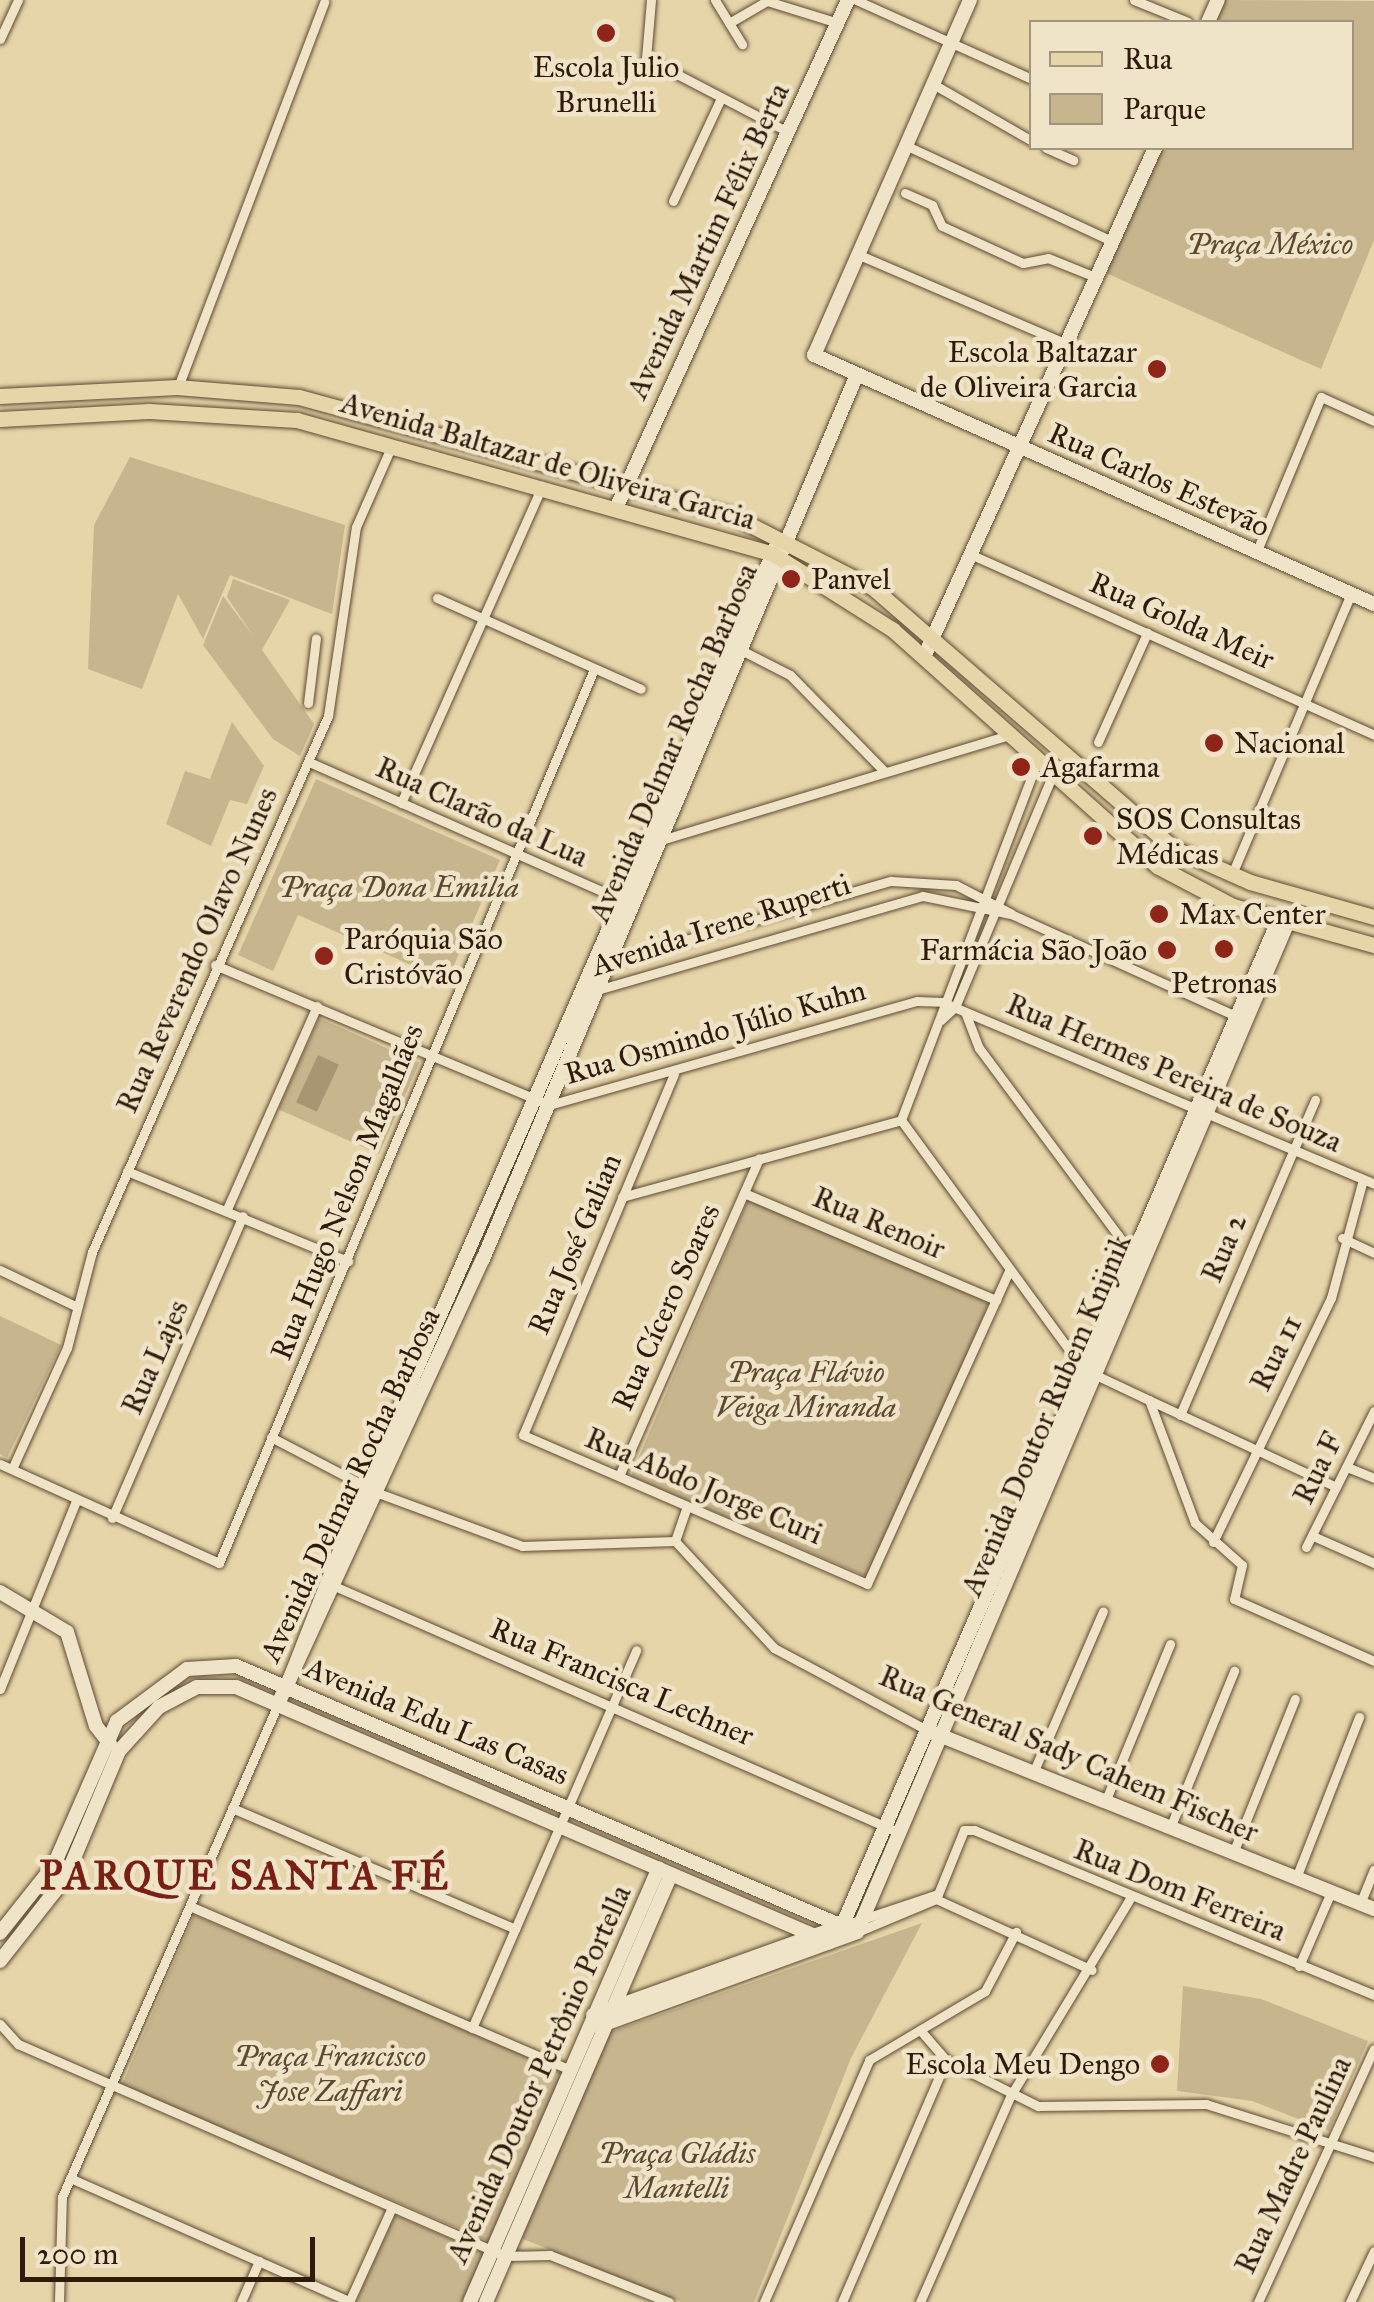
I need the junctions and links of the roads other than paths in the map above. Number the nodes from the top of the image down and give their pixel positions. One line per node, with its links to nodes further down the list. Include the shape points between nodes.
1 (18, 0): 12 (street)
2 (652, 0): 17 (street, via 646,58)
3 (715, 0): 10 (street)
4 (848, 0): 11 (street, Avenida Martim Félix Berta)
5 (856, 0): 13 (street)
6 (970, 0): 13 (street)
7 (1134, 0): 9 (street)
8 (324, 2): 31 (street)
9 (1183, 20)
10 (729, 22): 11 (street, via 766,1); 14 (street)
11 (838, 23): 18 (street, Avenida Martim Félix Berta)
12 (0, 39)
13 (950, 42): 15 (street); 16 (street)
14 (742, 44)
15 (1029, 78)
16 (932, 84): 19 (street); 20 (street)
17 (720, 100): 18 (street); 25 (street)
18 (788, 132): 37 (street, Avenida Martim Félix Berta)
19 (1029, 138)
20 (905, 145): 26 (street); 27 (street)
21 (1050, 150): 23 (street)
22 (1153, 150): 26 (street)
23 (1073, 160)
24 (905, 193): 28 (street, via 932,205 942,226 1023,263 1048,258)
25 (673, 201)
26 (1114, 242): 28 (street)
27 (857, 254): 29 (street); 30 (street, Rua Carlos Estevão, via 814,355)
28 (1098, 278): 29 (street)
29 (1070, 345): 36 (street)
30 (856, 377): 36 (street, Rua Carlos Estevão); 40 (street, Avenida Delmar Rocha Barbosa)
31 (178, 387): 32 (main road, Avenida Baltazar de Oliveira Garcia); 37 (main road, Avenida Baltazar de Oliveira Garcia, via 364,410)
32 (0, 396)
33 (0, 419): 35 (main road, Avenida Baltazar de Oliveira Garcia, via 224,413)
34 (1374, 421): 41 (street, via 1321,397)
35 (394, 442): 38 (main road, Avenida Baltazar de Oliveira Garcia); 60 (street, Rua Reverendo Olavo Nunes, via 356,528 342,656)
36 (1022, 450): 41 (street, Rua Carlos Estevão); 42 (street)
37 (626, 483): 39 (street, Avenida Martim Félix Berta); 40 (main road, Avenida Baltazar de Oliveira Garcia)
38 (544, 484): 39 (main road, Avenida Baltazar de Oliveira Garcia); 47 (street)
39 (618, 504): 43 (main road, Avenida Baltazar de Oliveira Garcia)
40 (786, 537): 43 (street, Avenida Delmar Rocha Barbosa); 50 (main road, Avenida Baltazar de Oliveira Garcia)
41 (1256, 553): 44 (street, Rua Carlos Estevão)
42 (970, 554): 48 (street, Rua Golda Meir); 50 (street)
43 (778, 556): 51 (street, Avenida Delmar Rocha Barbosa); 52 (main road, Avenida Baltazar de Oliveira Garcia)
44 (1351, 594): 46 (street, Rua Carlos Estevão); 56 (street)
45 (437, 598): 47 (street)
46 (1374, 604)
47 (483, 619): 53 (street); 64 (street)
48 (1146, 633): 56 (street, Rua Golda Meir); 59 (street)
49 (316, 638): 55 (street)
50 (936, 640): 52 (street); 68 (main road, Avenida Baltazar de Oliveira Garcia, via 1114,803 1174,848)
51 (738, 648): 62 (street, via 790,675); 65 (street, Avenida Delmar Rocha Barbosa); 66 (street, Avenida Delmar Rocha Barbosa)
52 (924, 658): 57 (main road, Avenida Baltazar de Oliveira Garcia)
53 (594, 669): 54 (street); 67 (street, Rua Hugo Nelson Magalhães)
54 (641, 689)
55 (308, 703)
56 (1304, 703): 58 (street, Rua Golda Meir); 68 (street)
57 (1009, 735): 61 (main road, Avenida Baltazar de Oliveira Garcia); 62 (street)
58 (1374, 735)
59 (1098, 742)
60 (309, 762): 64 (street, Rua Clarão da Lua); 80 (street, Rua Reverendo Olavo Nunes)
61 (1037, 762): 63 (main road, Avenida Baltazar de Oliveira Garcia); 69 (street)
62 (884, 772): 65 (street)
63 (1052, 776): 73 (street); 76 (main road, Avenida Baltazar de Oliveira Garcia, via 1157,866)
64 (401, 803): 67 (street, Rua Clarão da Lua)
65 (664, 839): 66 (street); 71 (street, Avenida Delmar Rocha Barbosa)
66 (646, 846): 71 (street, Avenida Delmar Rocha Barbosa)
67 (514, 854): 71 (street, Rua Clarão da Lua); 89 (street, Rua Hugo Nelson Magalhães)
68 (1232, 874): 74 (main road, Avenida Baltazar de Oliveira Garcia)
69 (982, 893): 70 (street, Avenida Irene Ruperti, via 918,879); 72 (street); 73 (street, Avenida Irene Ruperti)
70 (822, 897): 75 (street); 77 (street, Avenida Irene Ruperti)
71 (629, 903): 81 (street, Avenida Delmar Rocha Barbosa)
72 (977, 904): 73 (street, Avenida Irene Ruperti); 75 (street, Avenida Irene Ruperti, via 923,896); 84 (street)
73 (996, 906): 86 (street); 87 (street)
74 (1374, 917)
75 (827, 918): 79 (street, Avenida Irene Ruperti)
76 (1284, 920): 78 (main road, Avenida Baltazar de Oliveira Garcia); 87 (street, Avenida Doutor Rubem Knijnik)
77 (687, 940): 79 (street); 81 (street, Avenida Irene Ruperti)
78 (1374, 945)
79 (694, 959): 82 (street, Avenida Irene Ruperti)
80 (215, 965): 85 (street, Rua Osmindo Júlio Kuhn); 97 (street, Rua Reverendo Olavo Nunes)
81 (601, 965): 82 (street, Avenida Delmar Rocha Barbosa); 83 (street, Avenida Delmar Rocha Barbosa)
82 (597, 990): 83 (street, Avenida Irene Ruperti); 92 (street, Avenida Delmar Rocha Barbosa)
83 (581, 997): 92 (street, Avenida Delmar Rocha Barbosa)
84 (942, 1002): 86 (street, Rua Osmindo Júlio Kuhn); 88 (street); 90 (street, Rua Osmindo Júlio Kuhn, via 916,1001)
85 (317, 1006): 89 (street, Rua Osmindo Júlio Kuhn); 102 (street)
86 (960, 1009): 88 (street); 93 (street, Rua Hermes Pereira de Souza); 106 (street, via 979,1048)
87 (1241, 1018): 93 (street, Avenida Doutor Rubem Knijnik)
88 (941, 1020): 94 (street)
89 (431, 1054): 92 (street, Rua Osmindo Júlio Kuhn); 107 (street, Rua Hugo Nelson Magalhães)
90 (674, 1074): 92 (street, Rua Osmindo Júlio Kuhn); 101 (street, Rua José Galian)
91 (1315, 1100): 95 (street, Rua 2)
92 (544, 1102): 125 (street, Avenida Delmar Rocha Barbosa)
93 (1199, 1114): 95 (street, Rua Hermes Pereira de Souza); 106 (street, Avenida Doutor Rubem Knijnik)
94 (902, 1120): 96 (street); 109 (street)
95 (1292, 1151): 98 (street, Rua Hermes Pereira de Souza); 115 (street, Rua 2)
96 (758, 1158): 100 (street, Rua Cícero Soares); 101 (street)
97 (126, 1171): 102 (street); 111 (street, Rua Reverendo Olavo Nunes)
98 (1363, 1179): 99 (street, Rua Hermes Pereira de Souza); 104 (street, Rua 11)
99 (1374, 1184)
100 (744, 1193): 110 (street, Rua Renoir); 122 (street, Rua Cícero Soares)
101 (622, 1197): 116 (street, Rua José Galian)
102 (228, 1209): 103 (street)
103 (244, 1216): 107 (street); 128 (street, Rua Lajes)
104 (1342, 1238): 105 (street); 118 (street, Rua 11, via 1331,1298)
105 (1374, 1253)
106 (1136, 1260): 112 (street, Avenida Doutor Rubem Knijnik)
107 (348, 1261): 117 (street, Rua Hugo Nelson Magalhães)
108 (0, 1270): 111 (street)
109 (1009, 1270): 110 (street); 112 (street)
110 (996, 1300): 127 (street, Rua Abdo Jorge Curi, via 867,1584)
111 (74, 1306): 121 (street, Rua Reverendo Olavo Nunes, via 66,1348)
112 (1088, 1372): 113 (street); 148 (street, Avenida Doutor Rubem Knijnik)
113 (1149, 1400): 115 (street); 131 (street, via 1184,1501)
114 (1374, 1411): 120 (street, Rua F)
115 (1180, 1415): 118 (street)
116 (521, 1434): 122 (street, Rua Abdo Jorge Curi)
117 (271, 1437): 125 (street); 128 (street, Rua Hugo Nelson Magalhães, via 216,1567)
118 (1256, 1452): 124 (street); 131 (street, Rua 11)
119 (0, 1464): 121 (street)
120 (1347, 1467): 123 (street); 124 (street, Rua F)
121 (12, 1470): 126 (street)
122 (619, 1476): 127 (street, Rua Abdo Jorge Curi)
123 (1374, 1478)
124 (1336, 1488): 129 (street, Rua F)
125 (371, 1490): 130 (street, via 522,1546); 134 (street, Avenida Delmar Rocha Barbosa)
126 (76, 1501): 128 (street); 136 (street)
127 (687, 1507): 130 (street)
128 (112, 1518)
129 (1313, 1536): 132 (street, Rua F); 133 (street)
130 (675, 1541): 148 (street, Rua General Sady Cahem Fischer, via 774,1648)
131 (1213, 1542): 140 (street, via 1242,1566 1237,1601)
132 (1306, 1547)
133 (1374, 1563)
134 (330, 1584): 142 (street, Avenida Delmar Rocha Barbosa); 146 (street, Rua Francisca Lechner)
135 (0, 1592): 136 (street)
136 (33, 1609): 143 (street); 149 (street, via 73,1640)
137 (1103, 1611): 151 (street)
138 (1170, 1644): 152 (street)
139 (636, 1650): 146 (street)
140 (1374, 1660)
141 (1234, 1670): 156 (street)
142 (287, 1686): 145 (street, Avenida Delmar Rocha Barbosa); 149 (street, Avenida Edu Las Casas, via 236,1666 186,1670 135,1700); 153 (street, Avenida Edu Las Casas)
143 (0, 1689)
144 (1295, 1699): 158 (street)
145 (278, 1704): 150 (street, Avenida Edu Las Casas, via 236,1687 197,1688 159,1707); 154 (street); 155 (street, Avenida Edu Las Casas)
146 (612, 1705): 153 (street); 157 (street, Rua Francisca Lechner)
147 (1359, 1717): 161 (street)
148 (934, 1733): 151 (street, Rua General Sady Cahem Fischer); 157 (street, Avenida Doutor Rubem Knijnik)
149 (104, 1740): 150 (street); 162 (street, Avenida Edu Las Casas)
150 (119, 1750): 164 (street, Avenida Edu Las Casas)
151 (1033, 1773): 152 (street, Rua General Sady Cahem Fischer)
152 (1106, 1802): 156 (street, Rua General Sady Cahem Fischer)
153 (567, 1807): 155 (street); 169 (street, Avenida Edu Las Casas)
154 (232, 1808): 168 (street); 171 (street)
155 (559, 1825): 160 (street, Avenida Edu Las Casas); 171 (street)
156 (1170, 1828): 158 (street, Rua General Sady Cahem Fischer)
157 (892, 1829): 169 (street, Avenida Doutor Rubem Knijnik); 170 (street, Avenida Doutor Rubem Knijnik)
158 (1234, 1853): 161 (street, Rua General Sady Cahem Fischer)
159 (1374, 1870): 167 (street)
160 (665, 1871): 174 (street, Avenida Edu Las Casas); 180 (street, Avenida Doutor Petrônio Portella); 181 (street, Avenida Doutor Petrônio Portella)
161 (1296, 1878): 163 (street, Rua General Sady Cahem Fischer)
162 (43, 1883): 164 (street); 173 (street, Avenida Edu Las Casas)
163 (1331, 1892): 167 (street, Rua General Sady Cahem Fischer); 177 (street)
164 (55, 1894): 176 (street, Avenida Edu Las Casas)
165 (937, 1896): 166 (street, Rua Dom Ferreira, via 968,1828); 170 (street); 172 (street)
166 (1129, 1900): 177 (street, Rua Dom Ferreira); 178 (street)
167 (1367, 1906)
168 (192, 1908): 183 (street); 188 (street)
169 (842, 1926): 170 (street, Avenida Edu Las Casas); 174 (street)
170 (859, 1926): 175 (street)
171 (515, 1929): 183 (street)
172 (1016, 1932): 178 (street); 184 (street, via 991,1986)
173 (0, 1933)
174 (812, 1935): 175 (street, Avenida Edu Las Casas); 180 (street)
175 (829, 1942): 181 (street)
176 (0, 1961)
177 (1299, 1966): 179 (street, Rua Dom Ferreira)
178 (1092, 1970): 189 (street)
179 (1374, 1994)
180 (611, 2009): 181 (street)
181 (598, 2020): 187 (street, Avenida Doutor Petrônio Portella, via 586,2030); 195 (street, Avenida Doutor Petrônio Portella)
182 (0, 2024): 188 (street, via 18,2044)
183 (472, 2028): 187 (street)
184 (920, 2030): 186 (street); 203 (street, via 868,2060)
185 (1374, 2049): 190 (street, Rua Madre Paulina)
186 (946, 2060): 189 (street); 204 (street)
187 (570, 2069): 195 (street, Avenida Doutor Petrônio Portella)
188 (114, 2088): 192 (street); 193 (street)
189 (1011, 2095): 190 (street, via 1064,2109 1206,2104); 205 (street)
190 (1332, 2141): 191 (street); 206 (street, Rua Madre Paulina)
191 (1374, 2157)
192 (70, 2178): 196 (street); 197 (street, via 55,2242)
193 (392, 2207): 195 (street); 199 (street)
194 (1374, 2251): 207 (street)
195 (499, 2253): 200 (street, Avenida Doutor Petrônio Portella); 201 (street, Avenida Doutor Petrônio Portella); 202 (street, via 550,2256)
196 (259, 2261): 198 (street); 199 (street)
197 (59, 2302)
198 (241, 2302)
199 (349, 2302)
200 (470, 2302)
201 (486, 2302)
202 (668, 2302)
203 (764, 2302)
204 (842, 2302)
205 (920, 2302)
206 (1258, 2302)
207 (1350, 2302)

